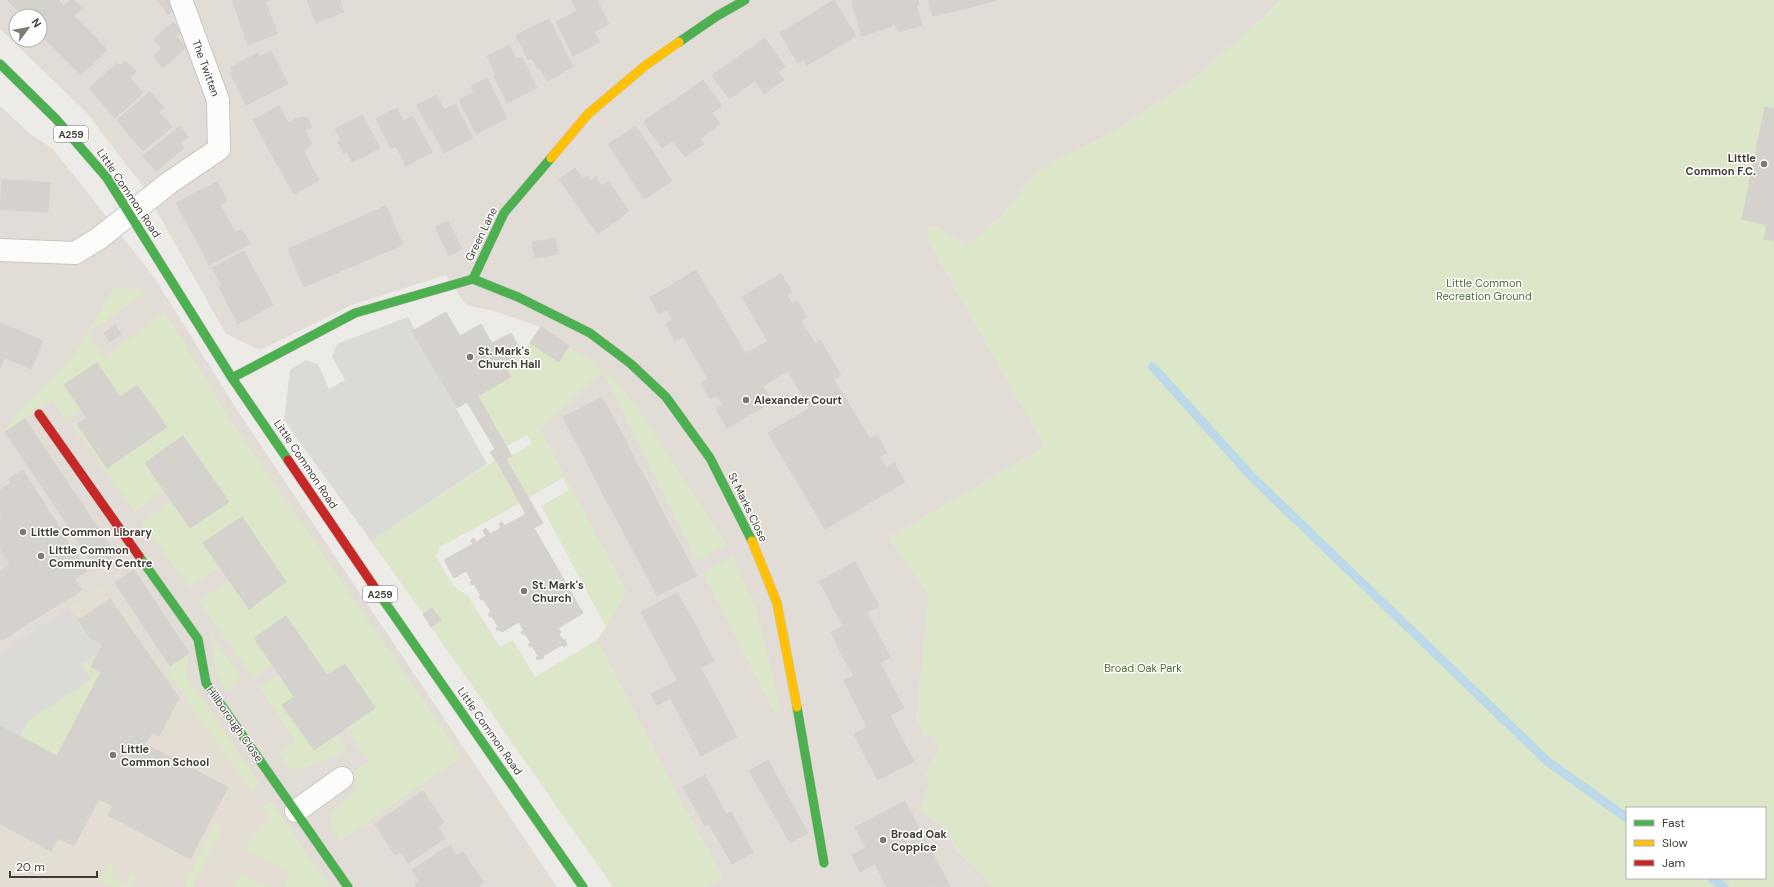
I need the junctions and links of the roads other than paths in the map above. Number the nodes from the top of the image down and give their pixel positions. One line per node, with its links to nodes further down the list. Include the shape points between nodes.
1 (181, 0): 4 (street, The Twitten, via 218,100 219,149)
2 (745, 0): 6 (main road, Green Lane, via 646,64 588,114 504,213)
3 (0, 64): 4 (main road, Little Common Road / A259, via 42,103 87,151)
4 (129, 213): 5 (street, via 98,239 75,253); 7 (main road, Little Common Road / A259)
5 (0, 250)
6 (473, 279): 7 (main road, Green Lane, via 355,313); 11 (main road, St Marks Close, via 518,297 590,334 631,364 666,397 710,458 751,539 777,603 803,735)
7 (232, 378): 13 (main road, Little Common Road / A259)
8 (39, 414): 10 (main road, Hillborough Close, via 198,639 206,682)
9 (342, 778): 10 (street)
10 (296, 811): 12 (main road, Hillborough Close)
11 (824, 863)
12 (348, 887)
13 (584, 887)

